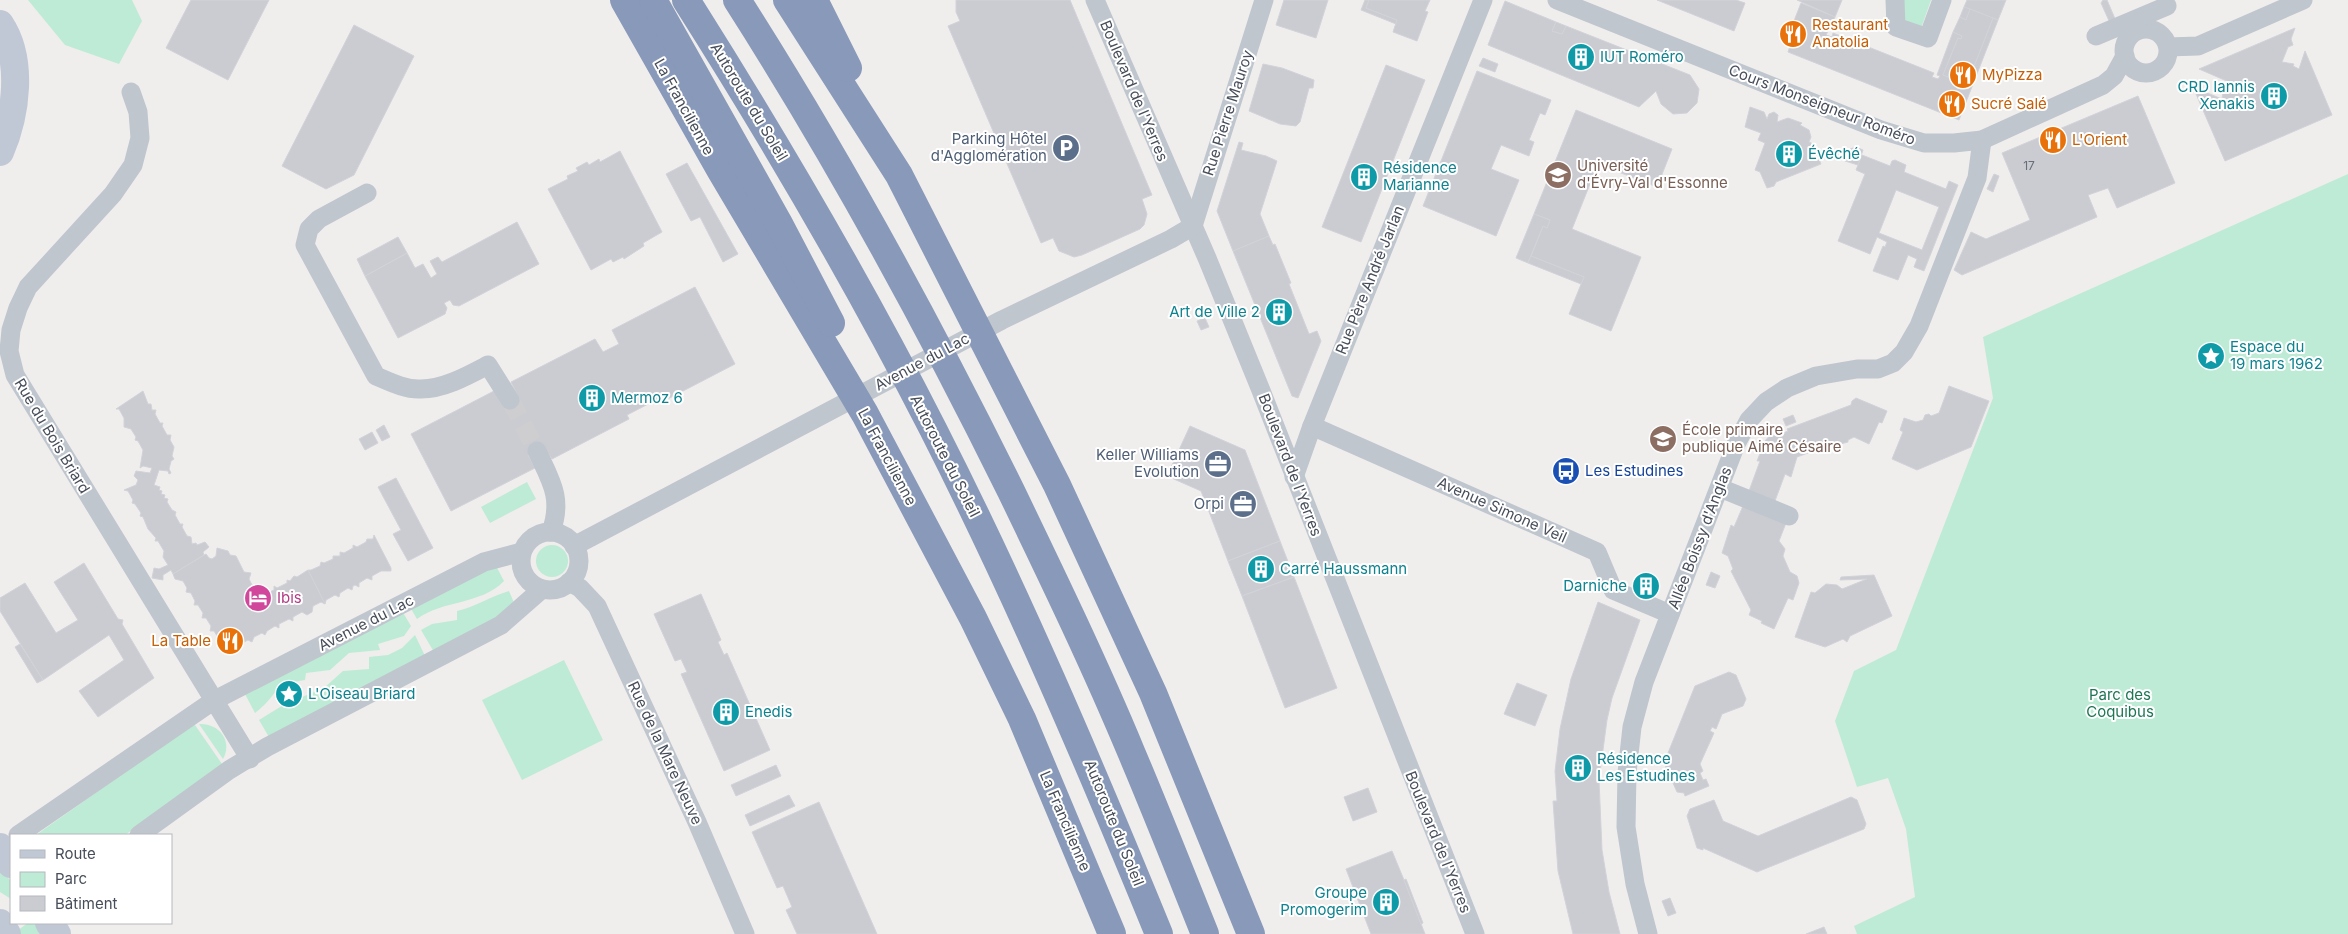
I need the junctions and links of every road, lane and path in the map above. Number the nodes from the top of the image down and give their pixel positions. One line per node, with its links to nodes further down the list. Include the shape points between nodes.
1 (624, 0): 27 (highway, La Francilienne)
2 (653, 0): 27 (highway, via 778,222 847,354)
3 (686, 0): 47 (highway, Autoroute du Soleil, via 794,176 933,429 1083,748)
4 (738, 0): 48 (highway, via 837,164 969,406 1052,576 1128,743)
5 (787, 0): 23 (highway)
6 (814, 0): 23 (highway)
7 (1095, 0): 25 (street, Boulevard de l'Yerres)
8 (1264, 0): 25 (street, Rue Pierre Mauroy)
9 (1483, 0): 28 (street, Rue Père André Jarlan)
10 (1557, 0): 21 (street, Cours Monseigneur Roméro, via 1904,139 1924,143)
11 (1895, 0): 12 (street, via 1896,27 1928,38)
12 (1942, 0)
13 (2303, 0): 18 (street, via 2198,46)
14 (2166, 3): 16 (street, via 2168,9); 17 (street)
15 (0, 24): 22 (main road, via 14,59 14,89 11,119)
16 (2156, 31): 18 (street); 19 (street, Cours Monseigneur Roméro, via 2144,29 2132,34 2125,44)
17 (2096, 36)
18 (2168, 47): 19 (street, via 2166,60 2157,70 2146,73)
19 (2130, 63): 21 (street, Cours Monseigneur Roméro, via 2104,85)
20 (131, 92): 39 (street, Rue du Bois Briard, via 138,112 140,138 133,165 113,194 28,287 11,330 9,352 20,384)
21 (1982, 140): 31 (street, Allée Boissy d'Anglas, via 1970,196 1919,326 1904,352 1893,363 1878,369 1816,376 1787,388 1766,402 1749,420 1736,444)
22 (0, 152)
23 (899, 176): 49 (highway, via 1103,583 1157,702)
24 (367, 193): 26 (street, via 319,219 308,229 305,245 376,376 398,385 422,389 446,384 488,365)
25 (1193, 226): 30 (street, Boulevard de l'Yerres); 34 (street, Avenue du Lac, via 1002,320)
26 (510, 400)
27 (865, 414): 46 (highway, La Francilienne, via 973,618 1022,719)
28 (1312, 426): 30 (street, Rue Père André Jarlan); 38 (street, Avenue Simone Veil, via 1597,552 1613,590)
29 (537, 451): 33 (street, via 557,499)
30 (1294, 477): 50 (street, Boulevard de l'Yerres)
31 (1720, 488): 32 (street); 38 (street, Allée Boissy d'Anglas)
32 (1789, 516)
33 (551, 532): 34 (street, via 567,538); 35 (street, via 532,538)
34 (574, 546): 36 (street, via 579,564)
35 (522, 552): 37 (street, via 523,572 533,585); 39 (street, Avenue du Lac, via 484,562)
36 (569, 582): 37 (street, via 561,588); 45 (street, Rue de la Mare Neuve, via 580,588 597,606)
37 (542, 589): 40 (street, via 501,625)
38 (1670, 614): 51 (street, Allée Boissy d'Anglas, via 1644,682 1632,727 1627,773 1626,827 1635,884)
39 (213, 701): 40 (street); 41 (street, Avenue du Lac)
40 (250, 758): 42 (street)
41 (19, 834)
42 (140, 834)
43 (0, 847): 44 (main road)
44 (10, 862)
45 (745, 934)
46 (1112, 934)
47 (1159, 934)
48 (1205, 934)
49 (1251, 934)
50 (1475, 934)
51 (1648, 934)

